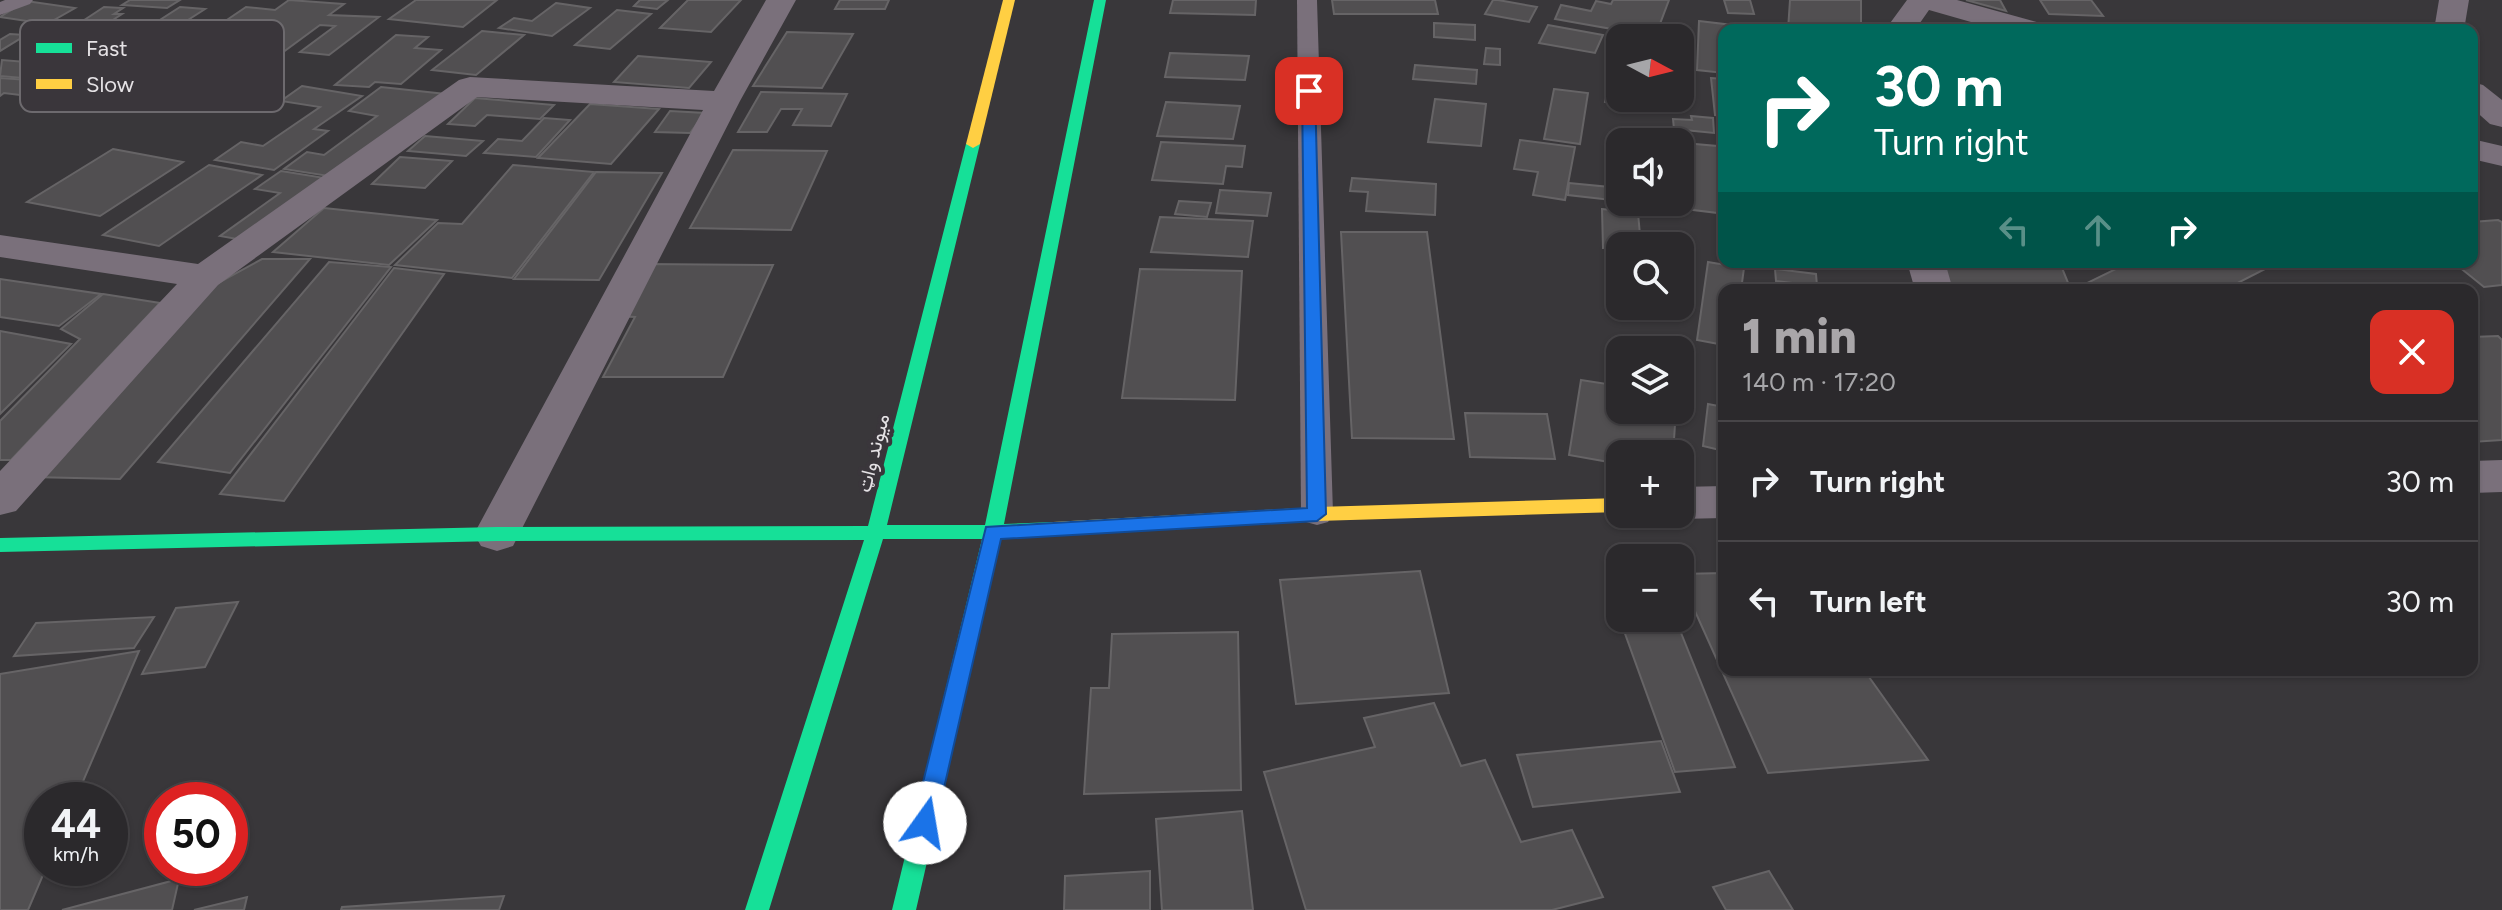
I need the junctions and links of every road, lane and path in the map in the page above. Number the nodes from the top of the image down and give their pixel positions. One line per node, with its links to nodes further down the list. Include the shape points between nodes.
1 (23, 0): 8 (lane)
2 (781, 0): 13 (street)
3 (1009, 0): 26 (main road, میوند واټ)
4 (1100, 0): 27 (main road)
5 (1307, 0): 25 (lane)
6 (1923, 0): 9 (street); 10 (street)
7 (2454, 0): 11 (street)
8 (0, 9)
9 (1905, 24)
10 (2011, 24)
11 (2450, 24)
12 (2478, 97): 14 (street)
13 (724, 101): 18 (street, via 470,87); 28 (street)
14 (2502, 117)
15 (2478, 150): 16 (street)
16 (2502, 156)
17 (0, 246): 18 (street)
18 (205, 277): 21 (street)
19 (2502, 476): 20 (street)
20 (2478, 477)
21 (0, 499)
22 (1718, 502): 23 (street)
23 (1694, 503)
24 (1606, 505): 25 (main road)
25 (1317, 514): 27 (main road)
26 (876, 532): 27 (main road); 28 (main road); 30 (main road, میوند واټ)
27 (993, 532): 31 (main road)
28 (497, 534): 29 (main road)
29 (0, 545)
30 (757, 910)
31 (904, 910)

